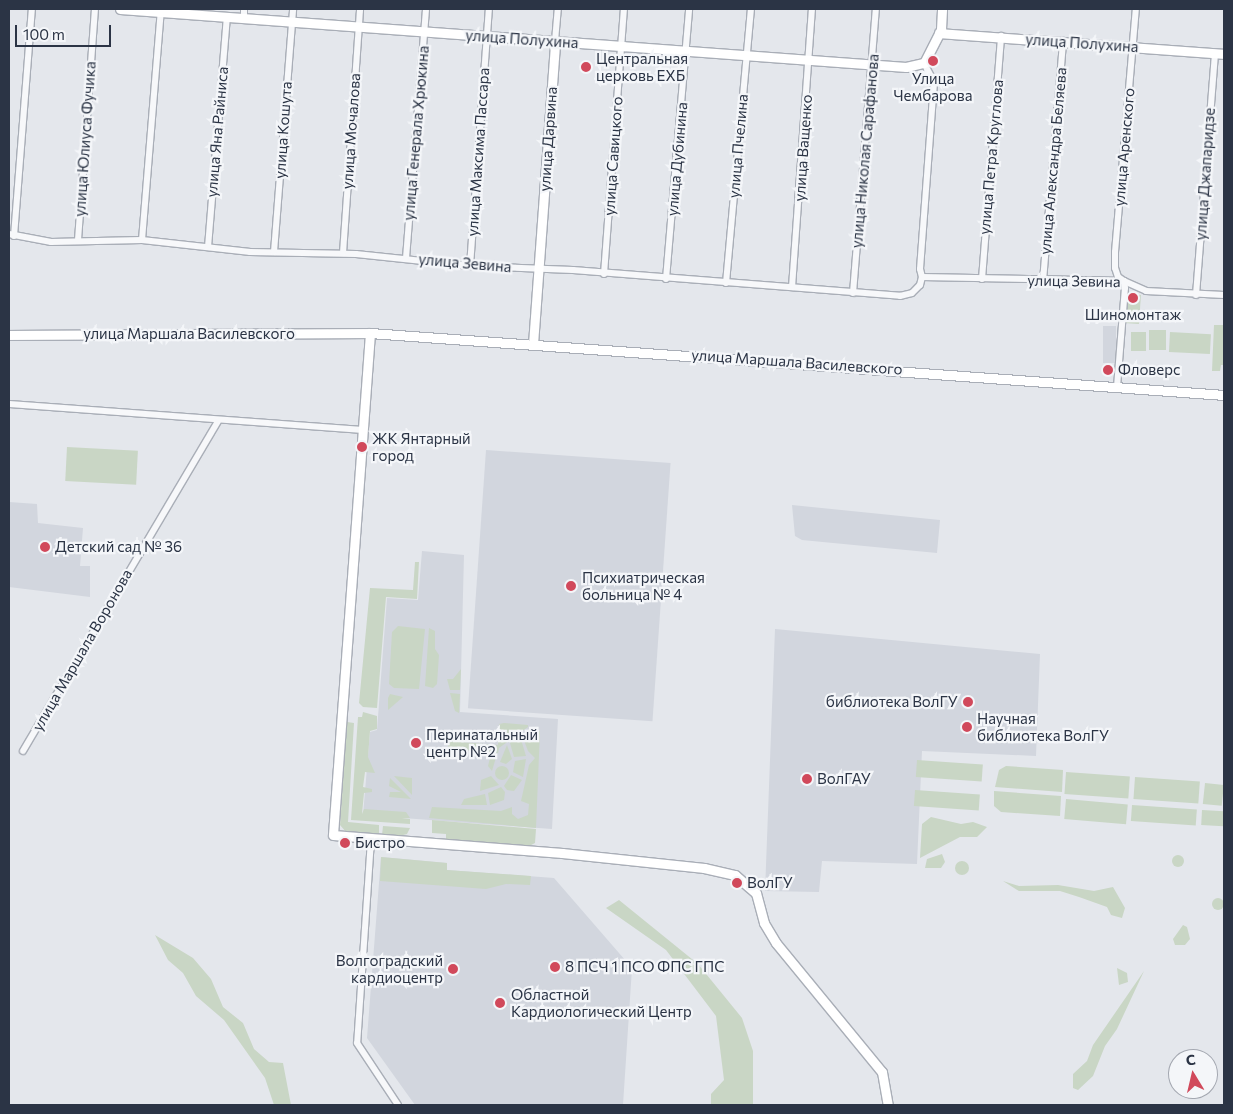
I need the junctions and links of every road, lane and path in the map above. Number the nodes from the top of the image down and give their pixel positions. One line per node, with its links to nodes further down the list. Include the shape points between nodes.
1 (32, 9): 36 (street)
2 (95, 9): 37 (street, улица Юлиуса Фучика)
3 (120, 9): 17 (main road, улица Полухина)
4 (244, 9): 19 (street)
5 (293, 9): 20 (street, улица Кошута)
6 (360, 9): 21 (street, улица Мочалова)
7 (426, 9): 22 (street, улица Генерала Хрюкина)
8 (489, 9): 24 (street, улица Максима Пассара)
9 (558, 9): 26 (street, улица Дарвина)
10 (624, 9): 28 (street, улица Савицкого)
11 (690, 9): 30 (street, улица Дубинина)
12 (751, 9): 32 (street, улица Пчелина)
13 (812, 9): 33 (street, улица Ващенко)
14 (876, 9): 34 (street, улица Николая Сарафанова)
15 (942, 9): 23 (main road)
16 (1136, 9): 29 (street, улица Аренского)
17 (161, 10): 18 (main road, улица Полухина); 38 (street)
18 (227, 18): 19 (main road, улица Полухина); 39 (street, улица Яна Райниса)
19 (244, 19): 20 (main road, улица Полухина)
20 (290, 22): 21 (main road, улица Полухина); 40 (street, улица Кошута)
21 (358, 27): 22 (main road, улица Полухина); 41 (street, улица Мочалова)
22 (424, 32): 24 (main road, улица Полухина); 42 (street, улица Генерала Хрюкина)
23 (939, 33): 25 (main road, улица Полухина); 35 (main road)
24 (486, 36): 26 (main road, улица Полухина); 43 (street, улица Максима Пассара)
25 (1002, 36): 27 (main road, улица Полухина); 48 (street, улица Петра Круглова)
26 (555, 41): 28 (main road, улица Полухина); 44 (main road, улица Дарвина)
27 (1063, 41): 29 (main road, улица Полухина); 49 (street, улица Александра Беляева)
28 (622, 46): 30 (main road, улица Полухина); 45 (street, улица Савицкого)
29 (1133, 47): 31 (main road, улица Полухина); 50 (street, улица Аренского, via 1115,252 1118,277)
30 (686, 51): 32 (main road, улица Полухина); 47 (street, улица Дубинина)
31 (1220, 54): 54 (street, улица Джапаридзе)
32 (746, 56): 33 (main road, улица Полухина); 51 (street, улица Пчелина)
33 (808, 60): 34 (main road, улица Полухина); 52 (street, улица Ващенко)
34 (872, 64): 35 (main road, улица Полухина, via 906,67); 53 (street, улица Николая Сарафанова)
35 (924, 64): 46 (street, via 934,82)
36 (12, 235): 37 (street, улица Зевина, via 51,242)
37 (78, 240): 38 (street, улица Зевина)
38 (142, 240): 39 (street, улица Зевина)
39 (208, 247): 40 (street, улица Зевина)
40 (274, 252): 41 (street, улица Зевина)
41 (343, 253): 42 (street, улица Зевина)
42 (406, 258): 43 (street, улица Зевина)
43 (470, 266): 44 (street, улица Зевина)
44 (538, 268): 45 (street, улица Зевина); 58 (main road, улица Дарвина)
45 (604, 274): 47 (street, улица Зевина)
46 (922, 277): 48 (street, улица Зевина); 53 (street, улица Зевина, via 912,293 900,296)
47 (666, 278): 51 (street, улица Зевина)
48 (982, 278): 49 (street, улица Зевина)
49 (1043, 281): 50 (street, улица Зевина)
50 (1124, 281): 54 (street, улица Зевина, via 1146,291); 59 (street)
51 (726, 283): 52 (street, улица Зевина)
52 (792, 287): 53 (street, улица Зевина)
53 (853, 293)
54 (1196, 295): 55 (street, улица Зевина)
55 (1224, 295)
56 (370, 333): 57 (main road, улица Маршала Василевского); 58 (main road, улица Маршала Василевского); 63 (main road)
57 (9, 335)
58 (533, 344): 59 (main road, улица Маршала Василевского)
59 (1117, 387): 60 (main road, улица Маршала Василевского)
60 (1224, 395)
61 (9, 404): 62 (street)
62 (218, 421): 63 (street); 64 (street, улица Маршала Воронова)
63 (360, 430): 65 (main road, via 332,826 333,835)
64 (23, 751)
65 (371, 840): 66 (street, via 357,1043); 67 (main road, via 562,853 704,868 735,875 756,892 764,923 776,943 882,1072)
66 (398, 1105)
67 (888, 1105)

